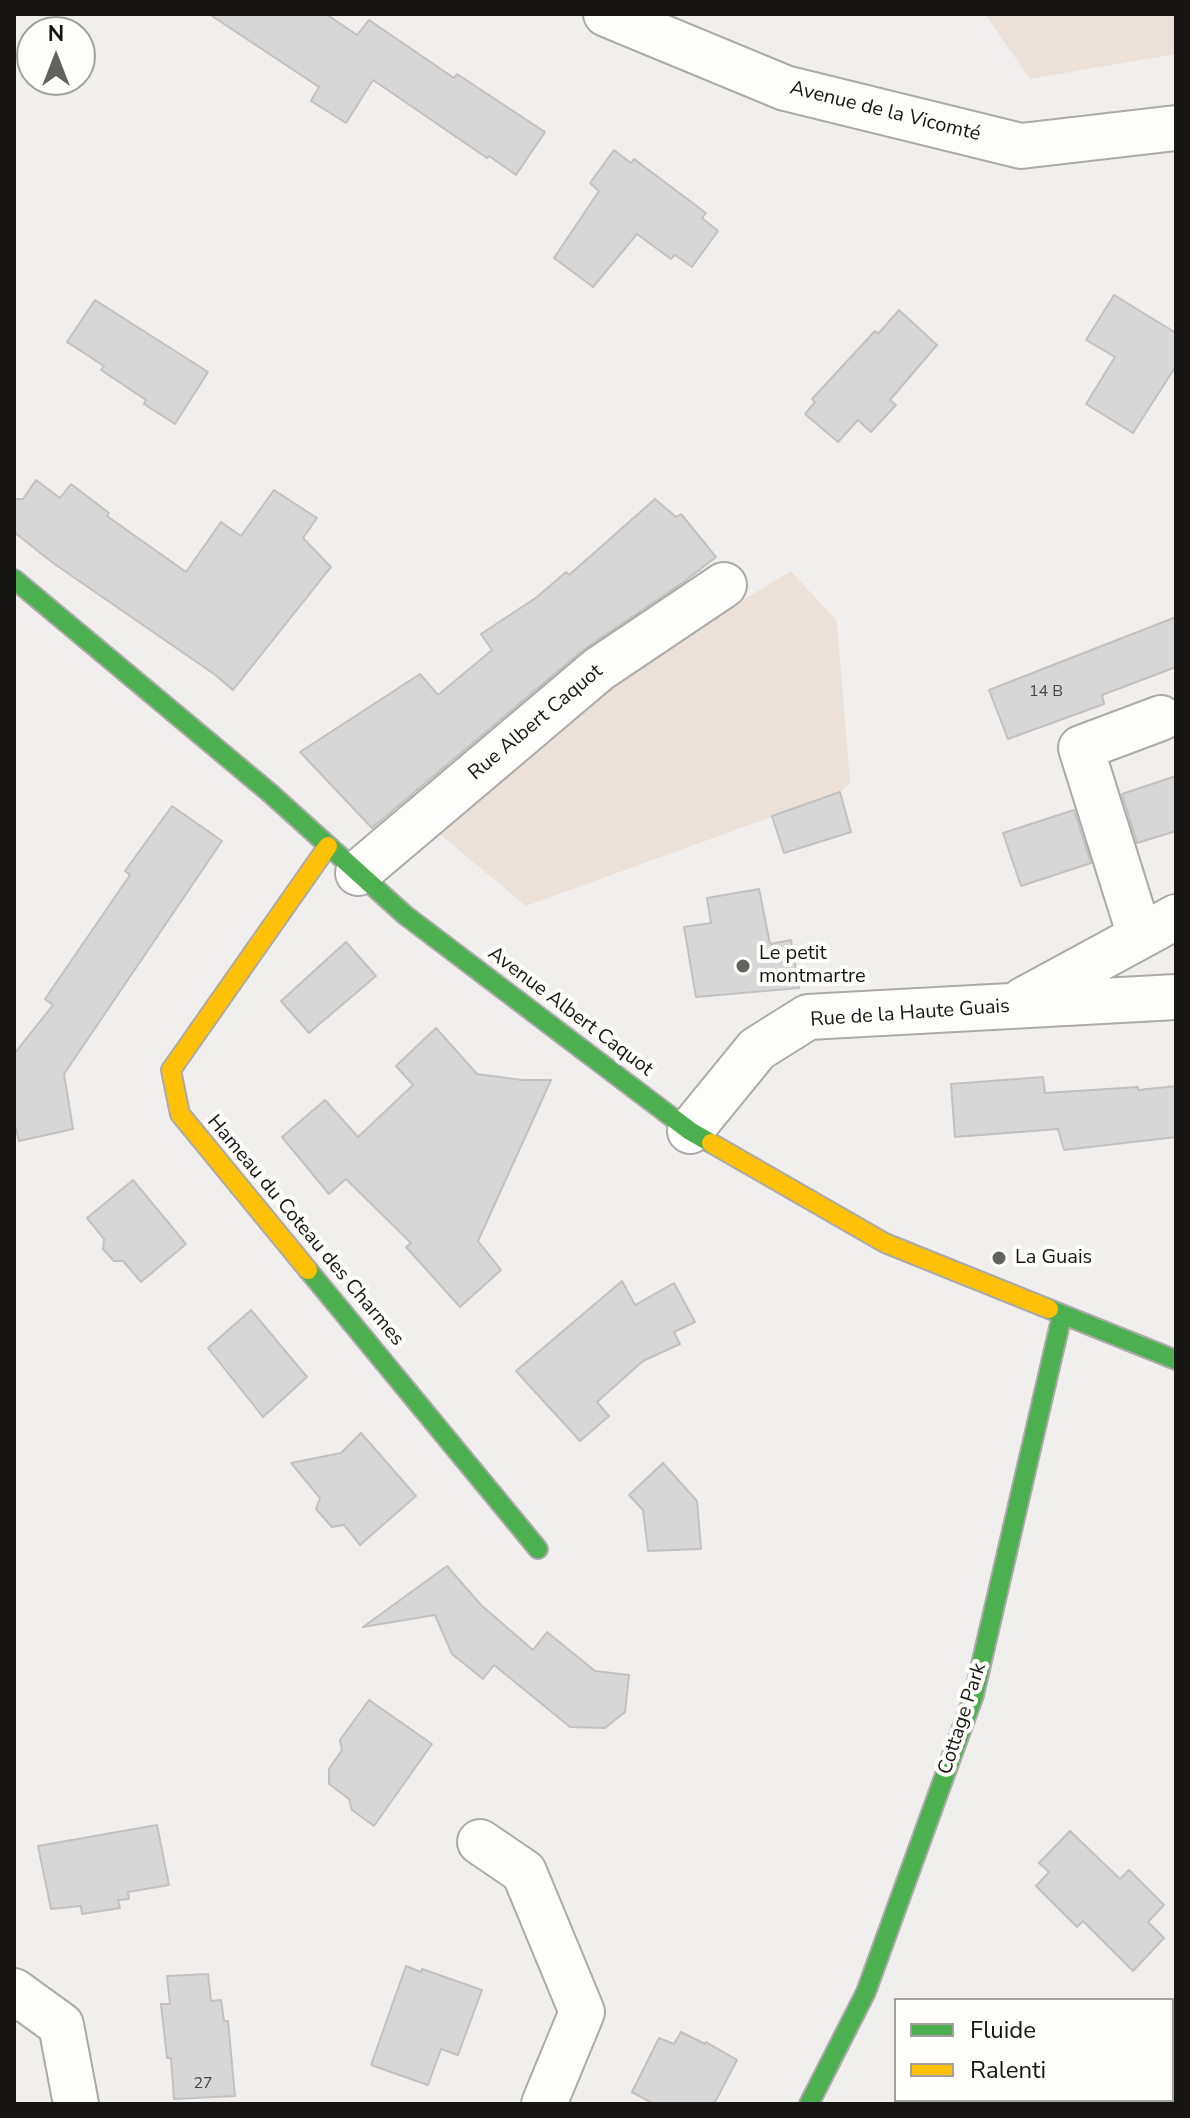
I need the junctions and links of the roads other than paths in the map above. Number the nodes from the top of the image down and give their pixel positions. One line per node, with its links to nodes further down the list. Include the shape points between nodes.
1 (606, 14): 2 (street, Avenue de la Vicomté, via 785,88 1021,146)
2 (1176, 128)
3 (14, 579): 6 (street, Avenue Albert Caquot)
4 (724, 585): 6 (street, Rue Albert Caquot, via 599,669)
5 (1161, 718): 7 (street, via 1081,748)
6 (343, 860): 10 (street, Avenue Albert Caquot, via 405,915); 13 (street, Hameau du Coteau des Charmes, via 171,1070 180,1114)
7 (1158, 927): 9 (street)
8 (1176, 997): 9 (street, Rue de la Haute Guais)
9 (1012, 1006): 10 (street, Rue de la Haute Guais, via 808,1017 757,1049)
10 (690, 1131): 11 (street, Avenue Albert Caquot, via 885,1243)
11 (1062, 1315): 12 (street, Avenue Albert Caquot); 18 (street, Cottage Park, via 974,1695 866,1992)
12 (1176, 1360)
13 (538, 1549)
14 (480, 1842): 17 (street, via 524,1872 582,2012)
15 (14, 1991): 16 (street, via 61,2025)
16 (76, 2104)
17 (544, 2104)
18 (809, 2104)

